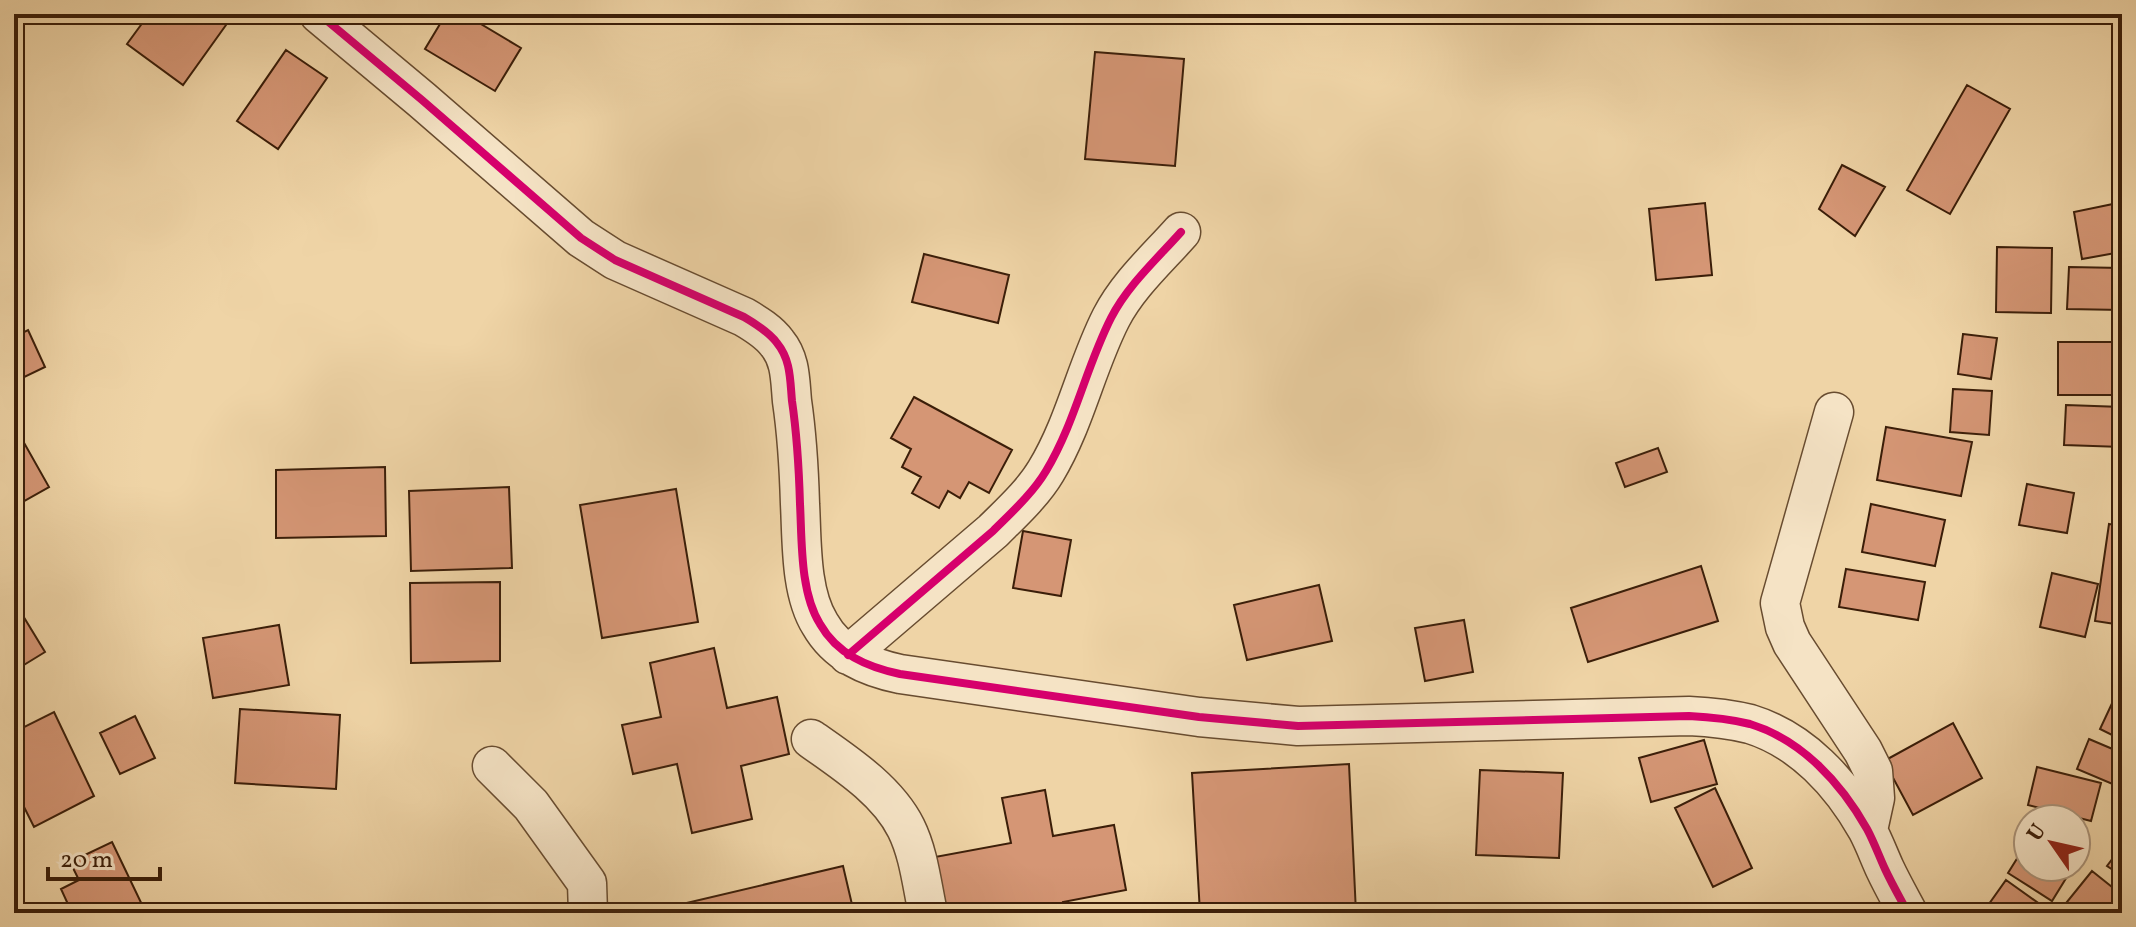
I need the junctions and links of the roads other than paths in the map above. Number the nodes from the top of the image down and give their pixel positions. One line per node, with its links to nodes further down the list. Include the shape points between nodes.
1 (319, 14): 4 (street, via 581,238 615,260 744,317 777,343 790,372 811,605 826,633)
2 (1181, 232): 4 (street, via 1117,308 1045,473 993,531)
3 (1834, 412): 7 (street, via 1780,603 1792,643 1873,771 1875,798)
4 (848, 655): 7 (street, via 900,674 1284,725 1723,719 1771,732 1816,762)
5 (811, 739): 9 (street, via 881,793 906,828)
6 (492, 766): 8 (street, via 531,805 587,883)
7 (1868, 830): 10 (street)
8 (588, 913)
9 (928, 913)
10 (1908, 913)

